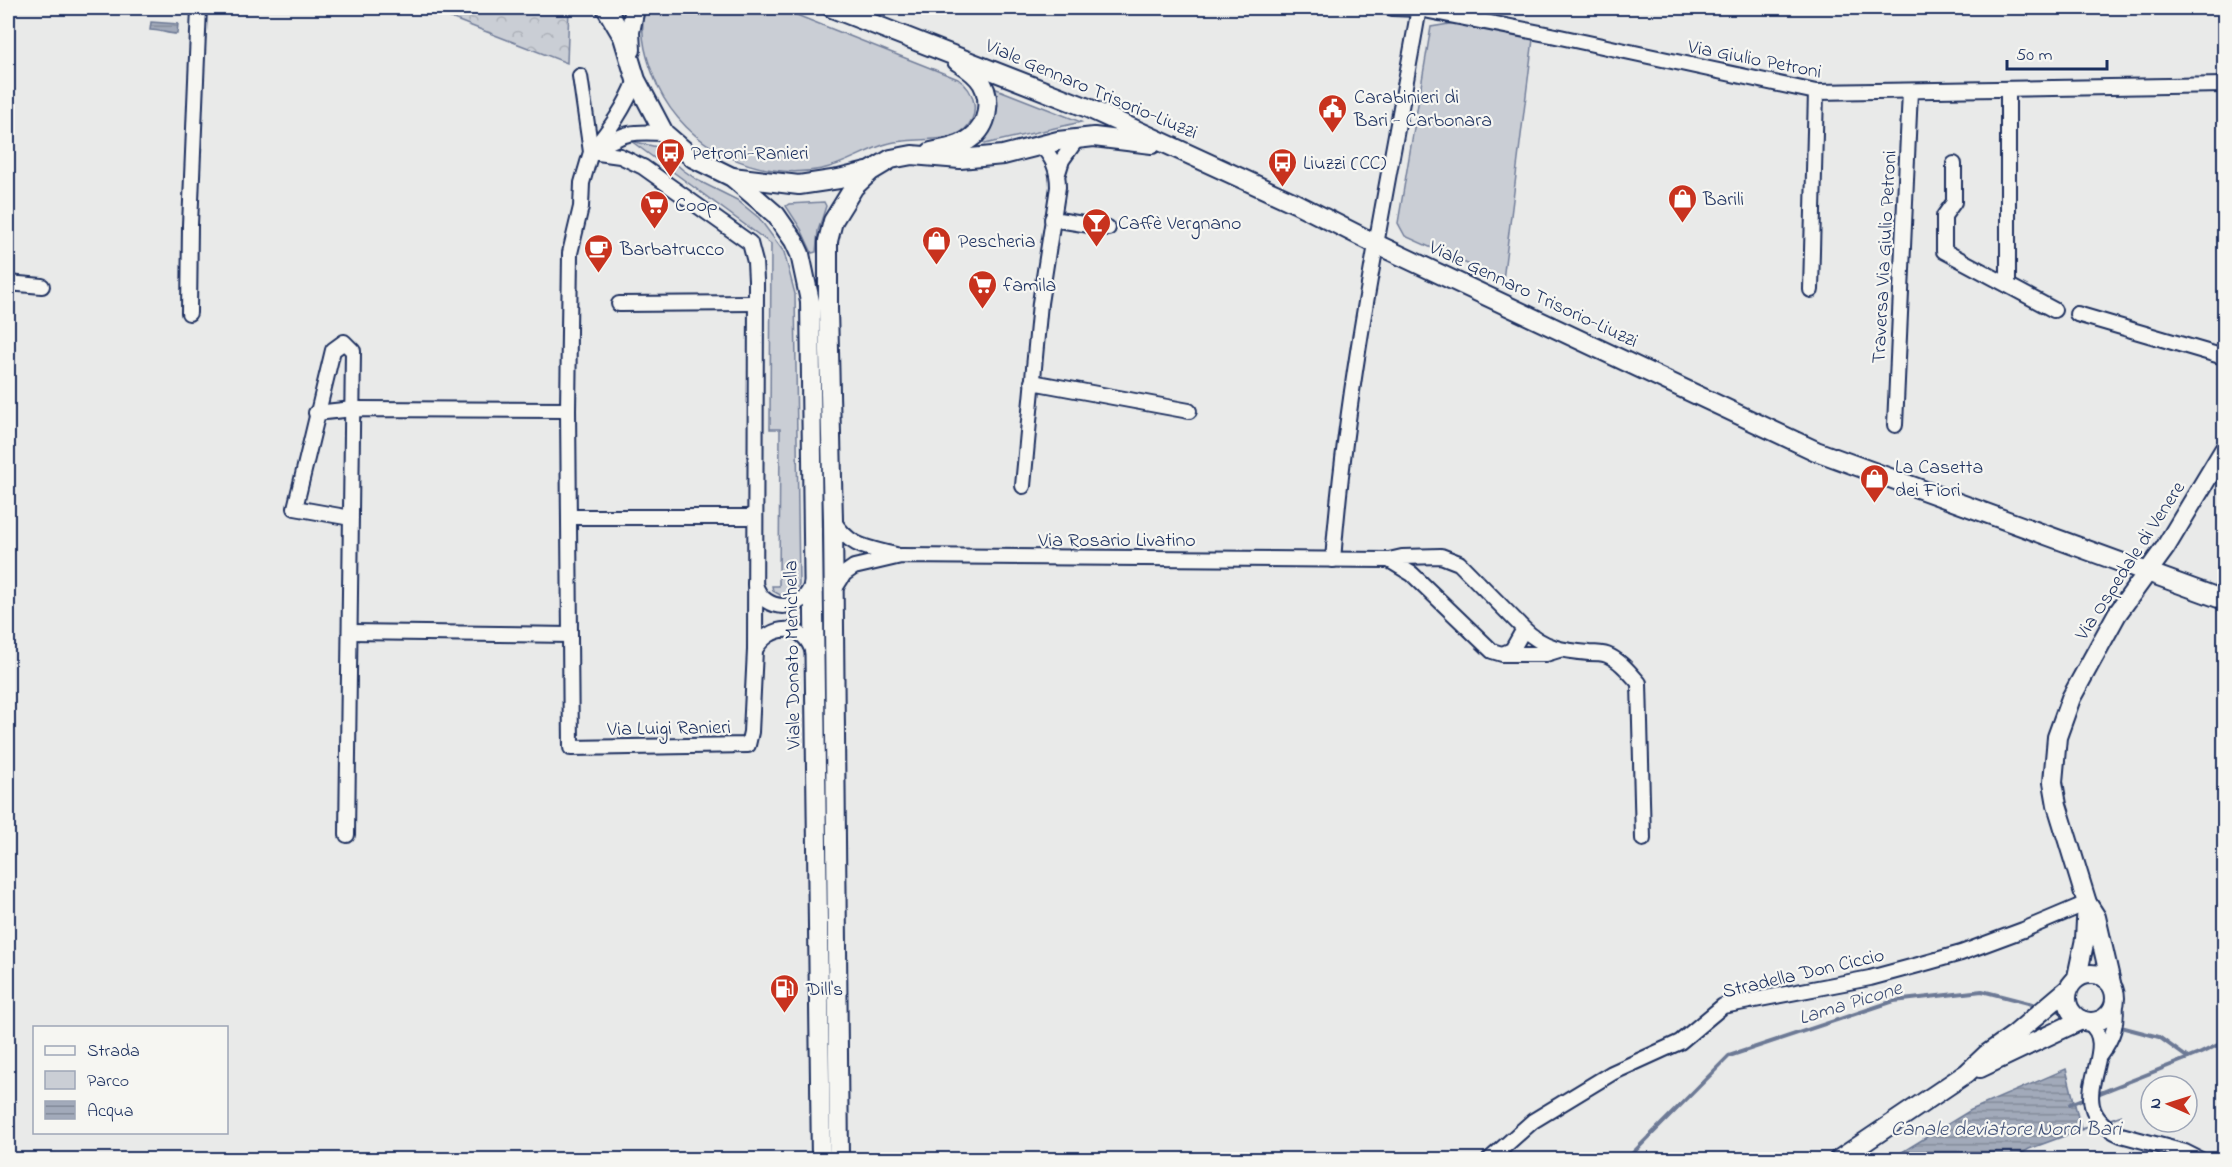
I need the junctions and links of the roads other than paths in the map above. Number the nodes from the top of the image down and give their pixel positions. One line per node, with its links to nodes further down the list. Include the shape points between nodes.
1 (199, 8): 34 (street)
2 (606, 8): 8 (main road, Viale Donato Menichella, via 623,37)
3 (635, 8): 8 (main road, via 630,32)
4 (832, 8): 7 (main road, Viale Gennaro Trisorio-Liuzzi)
5 (1392, 8): 6 (street, Via Giulio Petroni)
6 (1419, 8): 13 (street, Via Giulio Petroni); 26 (street)
7 (939, 49): 17 (main road, Viale Gennaro Trisorio-Liuzzi, via 1088,108); 19 (main road, via 970,69 982,83 987,116 982,128 956,146)
8 (633, 72): 14 (main road, Viale Donato Menichella); 18 (street, via 627,102)
9 (580, 76): 18 (street, Via Luigi Ranieri)
10 (2224, 85): 11 (street, Via Giulio Petroni)
11 (2008, 89): 12 (street, Via Giulio Petroni); 28 (street)
12 (1910, 91): 13 (street, Via Giulio Petroni); 42 (street, Traversa Via Giulio Petroni)
13 (1816, 92): 30 (street)
14 (664, 133): 18 (street, via 621,135); 23 (main road, Viale Donato Menichella, via 693,158)
15 (1077, 139): 16 (main road, Viale Donato Menichella); 17 (main road, Viale Donato Menichella, via 1094,137); 22 (street)
16 (1040, 144): 19 (main road, Viale Donato Menichella, via 1003,155 971,158); 22 (street, via 1052,157)
17 (1169, 147): 26 (main road, Viale Gennaro Trisorio-Liuzzi)
18 (591, 152): 31 (street, Via Luigi Ranieri, via 620,156 643,167 750,243 755,262); 39 (street, Via Luigi Ranieri, via 570,253)
19 (912, 156): 21 (main road, Viale Donato Menichella, via 891,159)
20 (1954, 164): 28 (street, via 1954,202 1944,216 1944,251)
21 (871, 171): 23 (main road, Viale Donato Menichella, via 799,185); 48 (main road, Viale Donato Menichella, via 839,209 828,241)
22 (1058, 173): 24 (street)
23 (732, 177): 53 (main road, Viale Donato Menichella, via 776,215 794,241 806,277 810,301)
24 (1052, 219): 25 (street); 37 (street)
25 (1108, 228)
26 (1376, 244): 50 (street, via 1338,490); 52 (main road, Viale Gennaro Trisorio-Liuzzi, via 1816,451)
27 (8, 283): 29 (street)
28 (2008, 285): 33 (street)
29 (42, 286)
30 (1811, 290)
31 (755, 303): 32 (street); 46 (street, Via Luigi Ranieri)
32 (619, 304)
33 (2054, 310)
34 (189, 313)
35 (2078, 314): 36 (street)
36 (2224, 357)
37 (1032, 382): 40 (street); 44 (street)
38 (353, 409): 39 (street); 41 (street); 41 (street, via 353,351 344,342 333,350); 47 (street)
39 (568, 410): 45 (street, Via Luigi Ranieri)
40 (1189, 411)
41 (316, 413): 47 (street, via 295,508)
42 (1894, 425)
43 (2224, 450): 52 (main road, Via Ospedale di Venere)
44 (1023, 486)
45 (570, 517): 46 (street); 59 (street, Via Luigi Ranieri)
46 (754, 517): 54 (street, Via Luigi Ranieri)
47 (351, 518): 58 (street)
48 (833, 520): 49 (street, via 841,534 854,543); 55 (main road, Viale Donato Menichella)
49 (901, 556): 50 (street, Via Rosario Livatino); 55 (street, via 854,567 844,574)
50 (1333, 560): 51 (street, Via Rosario Livatino)
51 (1389, 560): 57 (street, Via Rosario Livatino, via 1441,556 1459,563); 62 (street, via 1412,574 1492,651)
52 (2148, 571): 56 (main road, Viale Gennaro Trisorio-Liuzzi); 66 (main road, Via Ospedale di Venere, via 2100,645 2071,698 2057,737 2053,782 2057,805)
53 (812, 578): 54 (street, via 806,596 798,603 779,607 761,597); 63 (main road, Viale Donato Menichella)
54 (754, 579): 60 (street, Via Luigi Ranieri)
55 (834, 592): 74 (main road, Viale Donato Menichella)
56 (2224, 600)
57 (1524, 629): 61 (street, Via Rosario Livatino, via 1541,643); 62 (street, via 1512,650)
58 (351, 632): 59 (street); 64 (street)
59 (570, 635): 60 (street, Via Luigi Ranieri, via 571,748 748,745)
60 (755, 650): 63 (street, via 767,634 787,629 806,638)
61 (1559, 650): 62 (street, via 1546,654); 65 (street, Via Rosario Livatino, via 1606,655 1624,666 1639,683)
62 (1502, 654)
63 (814, 657): 73 (main road, Viale Donato Menichella)
64 (346, 835)
65 (1643, 839)
66 (2087, 903): 67 (main road, Via Ospedale di Venere, via 2085,939); 68 (main road, Via Ospedale di Venere, via 2096,917); 75 (street, Stradella Don Ciccio, via 1932,962 1723,1006 1680,1042 1612,1073 1533,1121)
67 (2073, 983): 68 (main road, via 2086,974 2095,974); 70 (main road, via 2067,999 2069,1007); 72 (main road, via 2044,1012)
68 (2111, 983): 69 (main road)
69 (2115, 1001): 70 (main road, via 2106,1017); 71 (street, via 2116,1026)
70 (2084, 1021): 71 (street, via 2096,1027); 72 (main road)
71 (2100, 1055): 77 (street, via 2090,1096 2100,1121 2121,1135)
72 (1967, 1073): 76 (main road)
73 (820, 1160)
74 (839, 1160)
75 (1489, 1160)
76 (1838, 1160)
77 (2201, 1160)

